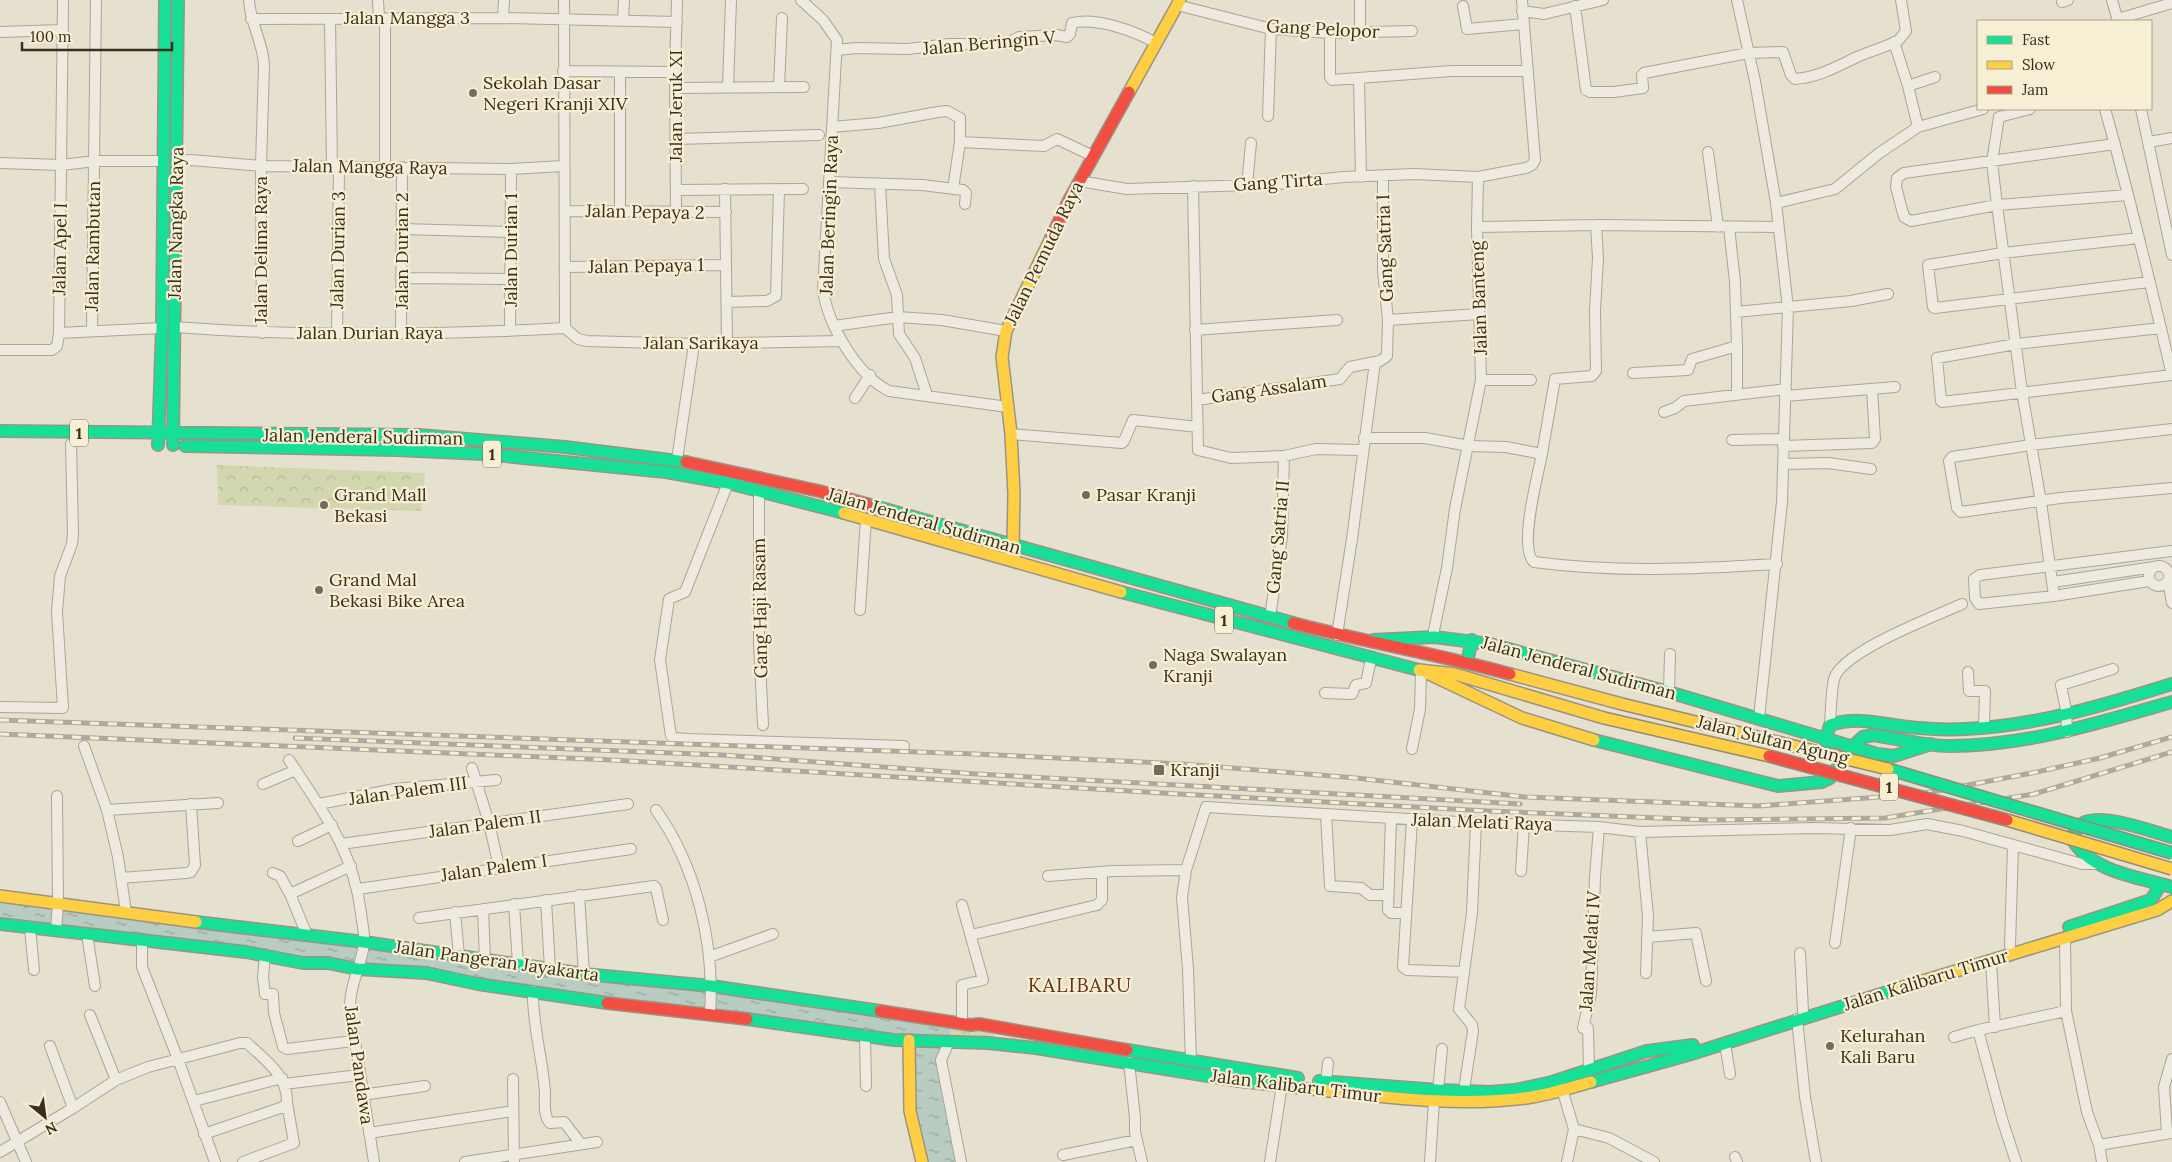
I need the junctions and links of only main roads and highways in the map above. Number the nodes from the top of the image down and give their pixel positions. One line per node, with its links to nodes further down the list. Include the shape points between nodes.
1 (165, 0): 4 (main road, Jalan Nangka Raya)
2 (178, 0): 5 (main road, Jalan Nangka Raya)
3 (1178, 2): 15 (main road, Jalan Pemuda Raya, via 1079,181 1006,331 1002,357 1012,434)
4 (165, 31): 5 (main road); 6 (main road, Jalan Nangka Raya)
5 (178, 32): 7 (main road, Jalan Nangka Raya)
6 (162, 226): 7 (main road); 9 (main road, Jalan Nangka Raya)
7 (175, 227): 8 (main road, Jalan Nangka Raya)
8 (175, 264): 9 (main road); 11 (main road, Jalan Nangka Raya)
9 (162, 265): 13 (main road, Jalan Nangka Raya, via 162,328)
10 (0, 432): 13 (main road, Jalan Jenderal Sudirman / 1)
11 (173, 440): 12 (main road, Jalan Jenderal Sudirman / 1, via 384,434); 13 (main road, Jalan Jenderal Sudirman / 1); 14 (main road, Jalan Jenderal Sudirman / 1)
12 (485, 440): 14 (main road); 15 (main road, Jalan Jenderal Sudirman / 1, via 677,460 826,493)
13 (155, 441)
14 (484, 454): 16 (main road, Jalan Jenderal Sudirman / 1, via 666,472 728,483)
15 (1013, 547): 16 (main road, Jalan Pemuda Raya); 18 (main road, Jalan Jenderal Sudirman / 1, via 1337,635)
16 (1010, 559): 20 (main road, Jalan Jenderal Sudirman / 1, via 1192,612)
17 (1472, 640): 18 (main road, Jalan Jenderal Sudirman, via 1432,635); 19 (main road); 25 (main road, Jalan Jenderal Sudirman, via 1498,644)
18 (1370, 641): 19 (main road, Jalan Sultan Agung / 1)
19 (1467, 662): 31 (main road, Jalan Sultan Agung / 1, bridge, via 1622,704 1902,772)
20 (1421, 671): 21 (main road, Jalan Jenderal Sudirman / 1); 29 (main road, Jalan Jenderal Sudirman, via 1522,718 1575,734 1778,786)
21 (1455, 674): 32 (main road, Jalan Sultan Agung / 1, bridge, via 1604,718 1902,790)
22 (2172, 684): 24 (main road, via 2066,713 1984,728 1947,730 1857,719 1845,719)
23 (2172, 702): 27 (main road, via 2023,741 1948,746)
24 (1830, 725): 25 (main road, via 1817,732); 26 (main road)
25 (1807, 732): 26 (main road, Jalan Jenderal Sudirman)
26 (1826, 738): 28 (main road, Jalan Jenderal Sudirman); 29 (main road, via 1827,755 1823,767 1819,775)
27 (1932, 743): 28 (main road, Jalan Jenderal Sudirman, via 1894,756); 28 (main road, via 1874,736 1863,737)
28 (1852, 747): 29 (main road, Jalan Jenderal Sudirman, via 1830,778)
29 (1807, 784)
30 (2172, 837): 33 (main road, via 2096,819 2083,822 2072,839 2078,852 2098,864)
31 (2172, 853)
32 (2172, 869)
33 (2166, 886): 37 (main road, Jalan Kalibaru Timur, via 2152,900 2010,946)
34 (0, 896): 39 (main road, Jalan Pangeran Jayakarta, via 58,907 126,912)
35 (2172, 901): 37 (main road, Jalan Kalibaru Timur, via 2157,910 1992,961)
36 (0, 924): 41 (main road, Jalan Pangeran Jayakarta, via 56,928 303,964 426,973 583,1000 710,1012)
37 (1970, 964): 38 (main road, Jalan Kalibaru Timur)
38 (1800, 1015): 44 (main road, Jalan Kalibaru Timur); 44 (main road, Jalan Kalibaru Timur, via 1725,1042)
39 (994, 1027): 40 (main road, Jalan Kalibaru Timur); 42 (main road, via 994,1039)
40 (1033, 1035): 43 (main road); 46 (main road, Jalan Kalibaru Timur, via 1326,1082)
41 (909, 1040): 42 (main road, Jalan Kalibaru Timur); 47 (main road, via 910,1111)
42 (988, 1043): 43 (main road, Jalan Kalibaru Timur)
43 (1026, 1047): 46 (main road, Jalan Kalibaru Timur, via 1362,1096)
44 (1679, 1053): 45 (main road, Jalan Kalibaru Timur)
45 (1557, 1085): 46 (main road, Jalan Kalibaru Timur, via 1490,1092 1464,1090); 46 (main road, Jalan Kalibaru Timur, via 1523,1099 1497,1101)
46 (1436, 1095)
47 (922, 1162)

